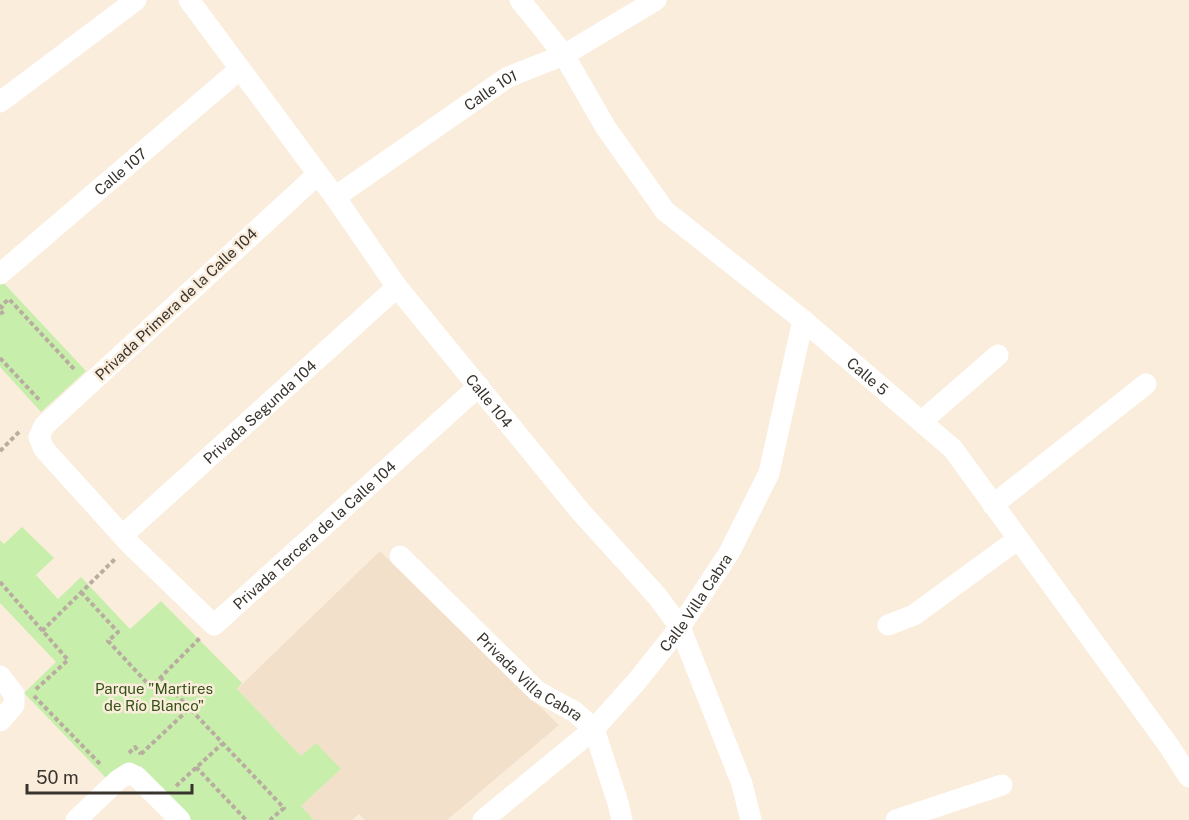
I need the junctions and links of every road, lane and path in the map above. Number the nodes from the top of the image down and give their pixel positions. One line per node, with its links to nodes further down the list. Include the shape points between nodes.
1 (136, 0): 7 (street)
2 (189, 0): 6 (street, Calle 104)
3 (520, 0): 5 (street, Calle 5)
4 (656, 0): 5 (street, Calle 101)
5 (564, 55): 9 (street, Calle 101, via 508,77); 13 (street, Calle 5, via 606,128 665,211)
6 (240, 69): 8 (street, Calle 104); 10 (street, Calle 107)
7 (0, 102)
8 (318, 174): 9 (street, Calle 104); 23 (street, Privada Primera de la Calle 104, via 44,426 39,437 44,449)
9 (334, 197): 11 (street, Calle 104)
10 (0, 274)
11 (398, 287): 18 (street, Calle 104); 23 (street, Privada Segunda 104)
12 (0, 314): 16 (path, via 4,311 1,306 9,299)
13 (803, 320): 20 (street, Calle 5); 29 (street, Calle Villa Cabra, via 769,472 729,553)
14 (998, 355): 20 (street)
15 (0, 358): 19 (path)
16 (76, 371)
17 (1146, 384): 21 (street)
18 (479, 386): 27 (street, Privada Tercera de la Calle 104); 29 (street, Calle 104)
19 (43, 404)
20 (921, 422): 21 (street, Calle 5, via 953,449)
21 (993, 505): 22 (street, Calle 5)
22 (1018, 539): 28 (street, via 914,615); 39 (street, Calle 5)
23 (126, 540): 26 (path); 27 (street)
24 (400, 556): 35 (street, Privada Villa Cabra, via 537,691 575,712)
25 (0, 582): 30 (path)
26 (81, 592): 30 (path); 32 (path, via 118,632 108,641 151,687)
27 (214, 625): 32 (path)
28 (888, 625)
29 (680, 627): 35 (street, Calle Villa Cabra); 48 (street, Calle 104, via 742,784)
30 (42, 631): 38 (path, via 68,660 32,693)
31 (0, 676): 34 (street, via 14,694 14,705)
32 (160, 677): 33 (path)
33 (190, 708): 36 (path); 38 (path, via 141,754 135,747)
34 (0, 721)
35 (594, 729): 46 (street, Calle Villa Cabra); 47 (street, Privada Villa Cabra)
36 (222, 744): 37 (path); 45 (path, via 284,808)
37 (196, 766): 41 (path); 44 (path)
38 (120, 768): 42 (street, via 118,780); 43 (street, via 138,778)
39 (1189, 777)
40 (1002, 785): 49 (street)
41 (173, 789)
42 (76, 820)
43 (180, 820)
44 (246, 820)
45 (270, 820)
46 (483, 820)
47 (622, 820)
48 (751, 820)
49 (897, 820)

